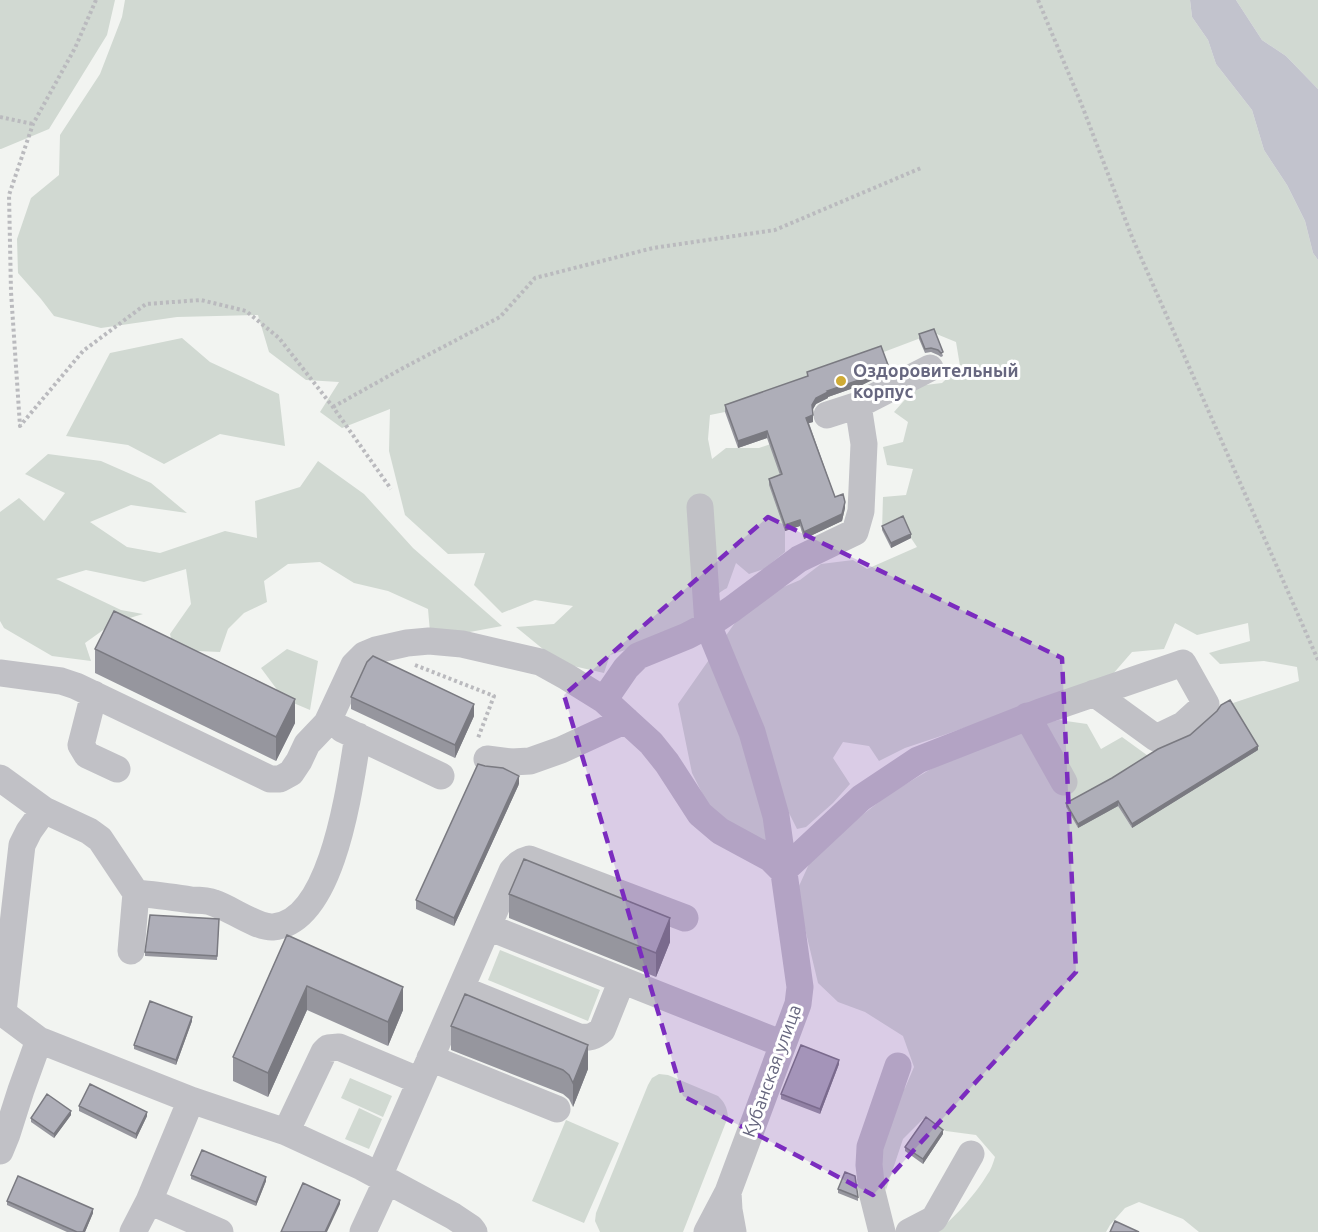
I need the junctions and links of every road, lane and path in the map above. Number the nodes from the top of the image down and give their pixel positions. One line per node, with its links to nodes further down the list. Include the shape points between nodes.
1 (96, 0): 4 (path, via 75,48)
2 (1038, 0): 13 (path, via 1132,237)
3 (0, 117): 4 (path)
4 (33, 124): 8 (path, via 9,195 20,426 83,351 146,304 201,300 246,311 279,338)
5 (921, 168): 8 (path, via 775,230 653,248 535,278 500,317)
6 (930, 368): 7 (street)
7 (858, 405): 9 (street); 12 (street, via 864,444 861,511 855,532 799,559)
8 (333, 407): 10 (path)
9 (826, 415)
10 (392, 489)
11 (700, 507): 12 (street, Кубанская улица)
12 (708, 625): 18 (street, via 638,656); 29 (street, Кубанская улица, via 752,732 776,816)
13 (1318, 660)
14 (409, 663): 23 (path, via 494,696)
15 (0, 673): 17 (street, via 61,681)
16 (1094, 693): 19 (street)
17 (94, 694): 21 (street, via 270,779 291,773 307,744); 24 (street, via 81,745 87,755)
18 (604, 700): 20 (street); 21 (street, via 540,662 462,644 429,641 364,655 354,665)
19 (1027, 717): 27 (street); 29 (street, via 918,760 861,798)
20 (626, 720): 23 (street, via 530,761 512,762); 29 (street, via 667,763 700,814 720,831 771,858)
21 (327, 723): 22 (street)
22 (358, 736): 25 (street); 30 (street, via 345,814 324,881 309,906 290,922 271,927 213,902)
23 (482, 749)
24 (117, 769)
25 (441, 776)
26 (0, 778): 28 (street)
27 (1064, 782)
28 (44, 810): 30 (street, via 100,839); 36 (street, via 22,845)
29 (783, 871): 38 (street, Кубанская улица, via 800,987)
30 (136, 893): 33 (street)
31 (685, 918): 32 (street, via 529,859 512,871)
32 (488, 927): 34 (street); 35 (street)
33 (131, 951)
34 (622, 980): 35 (street, via 602,1029 589,1038); 38 (street)
35 (461, 989): 40 (street)
36 (1, 1012): 37 (street)
37 (39, 1040): 41 (street); 44 (street)
38 (783, 1044): 47 (street, Кубанская улица)
39 (898, 1066): 55 (street, via 870,1147 872,1192)
40 (425, 1069): 42 (street); 43 (street, via 339,1047 328,1048); 46 (street)
41 (191, 1100): 43 (street); 48 (street)
42 (557, 1109)
43 (286, 1132): 46 (street)
44 (0, 1152)
45 (971, 1154): 56 (street, via 934,1219)
46 (383, 1178): 51 (street); 52 (street, via 453,1216)
47 (728, 1192): 53 (street); 54 (street, Кубанская улица)
48 (148, 1201): 49 (street); 50 (street)
49 (133, 1232)
50 (220, 1232)
51 (363, 1232)
52 (474, 1232)
53 (707, 1232)
54 (734, 1232)
55 (882, 1232)
56 (909, 1232)

